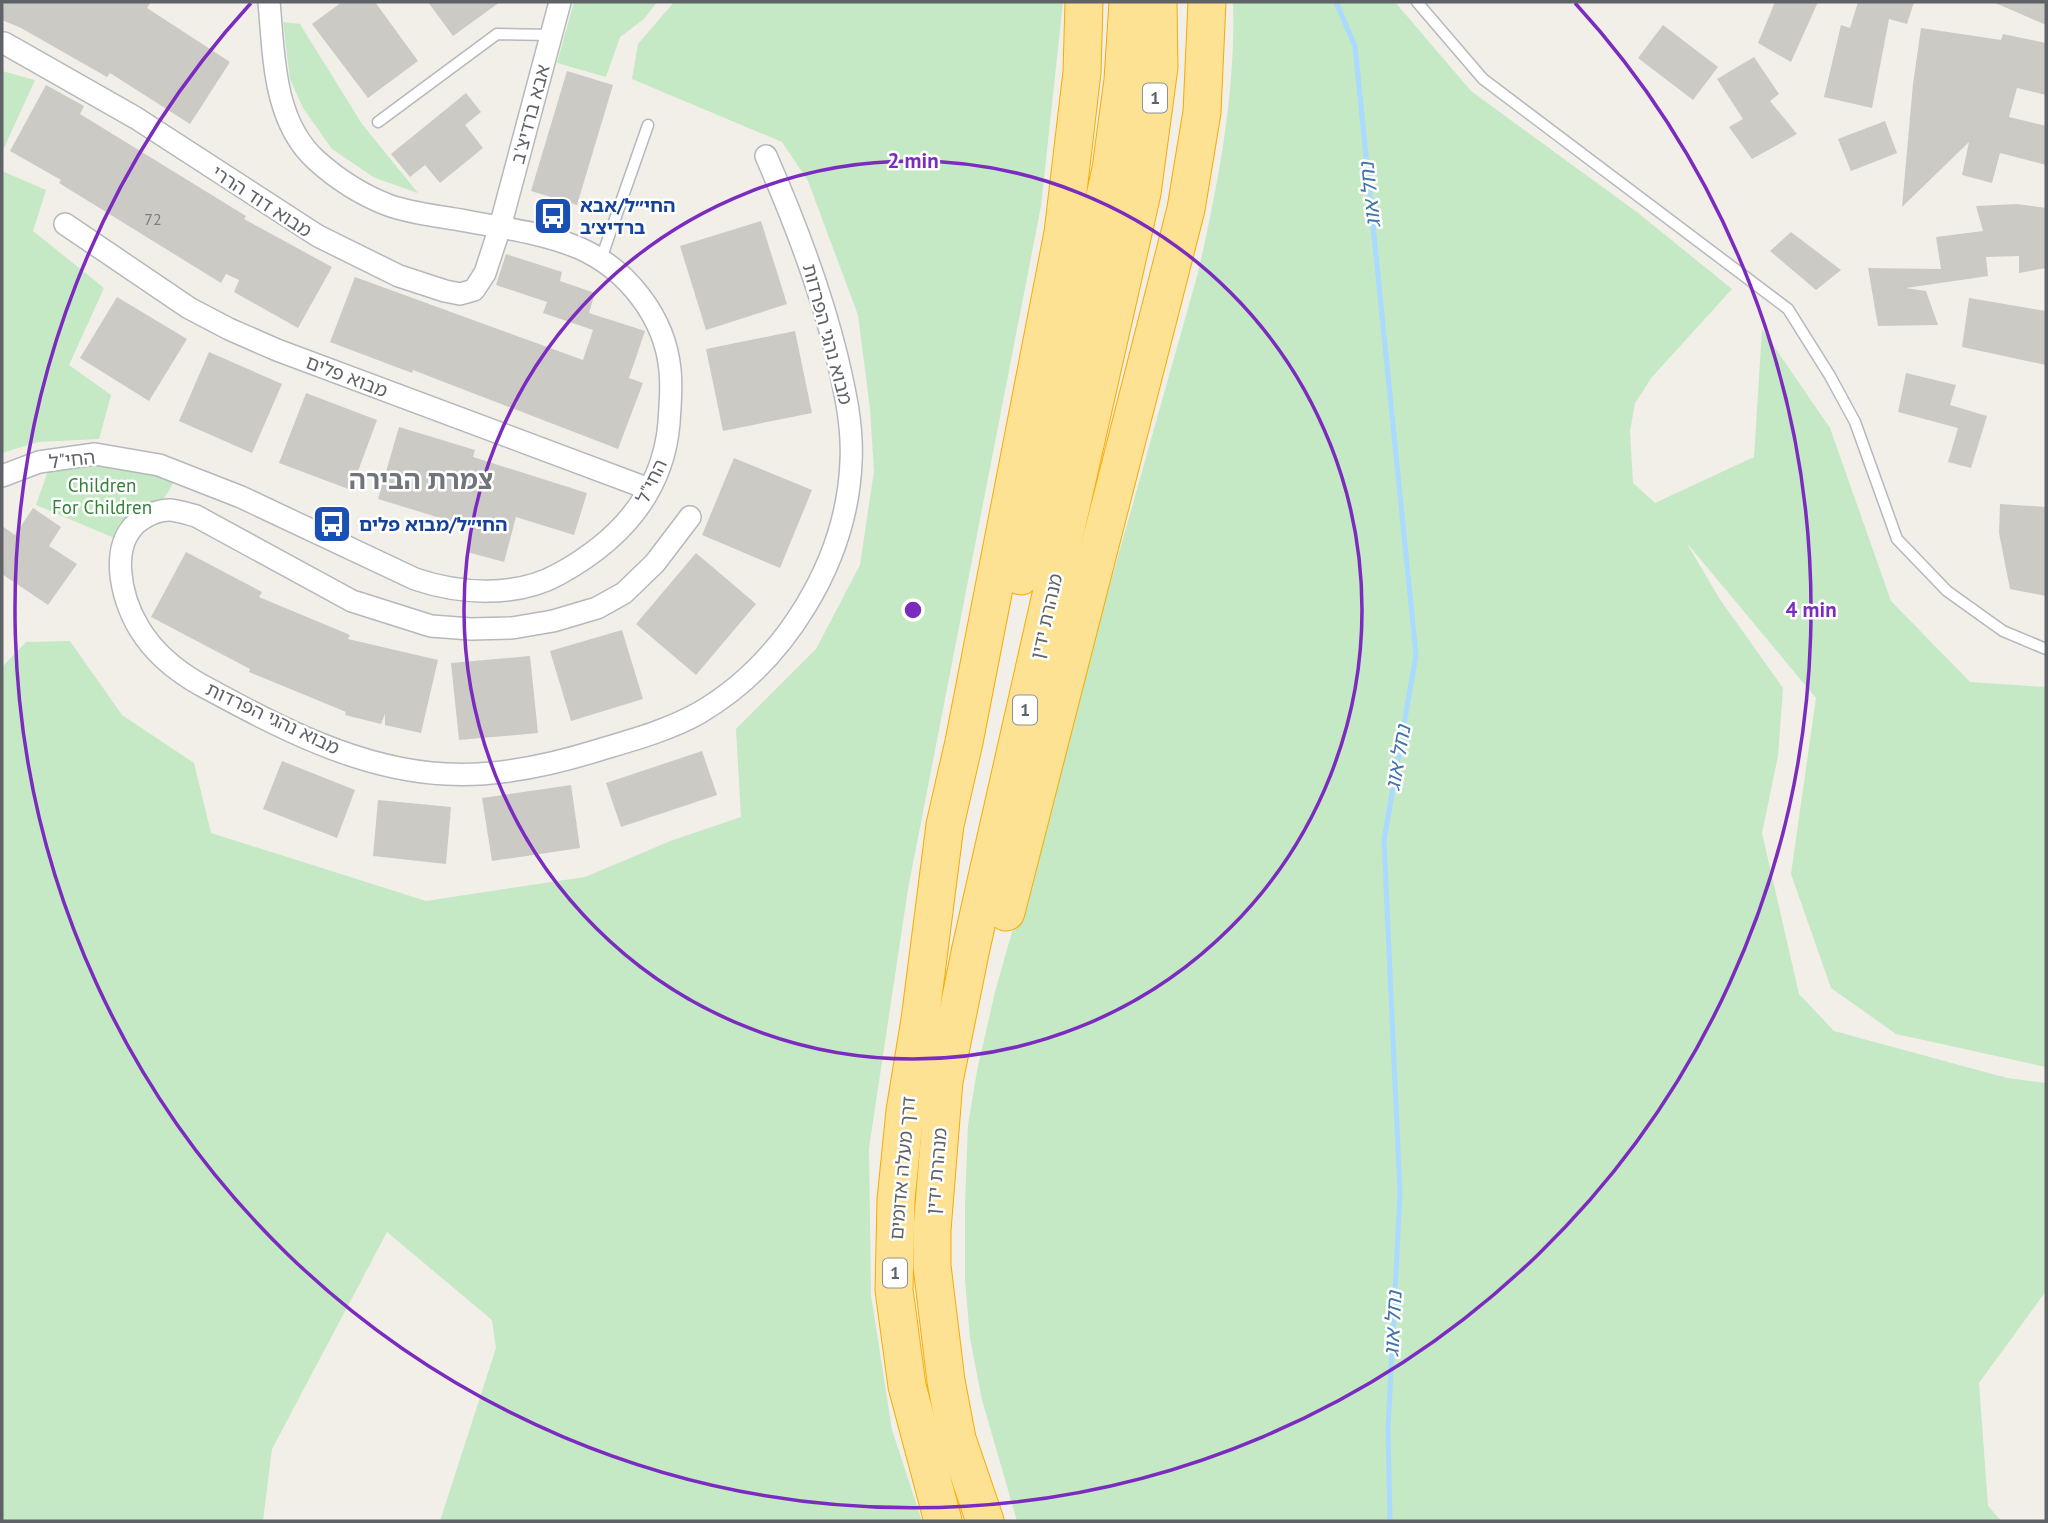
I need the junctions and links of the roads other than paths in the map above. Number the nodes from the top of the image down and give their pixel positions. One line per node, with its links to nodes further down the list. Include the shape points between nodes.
1 (269, 2): 14 (street, החי"ל, via 282,103 304,148 317,161 350,186 391,206)
2 (560, 2): 8 (street, אבא ברדיצ'ב)
3 (1084, 2): 22 (highway, via 1082,72 1063,233 945,825)
4 (1128, 2): 22 (highway, מנהרת ידין / 1, via 1111,169)
5 (1158, 2): 23 (highway, מנהרת ידין / 1, via 1159,67 1142,193 944,1081)
6 (1207, 2): 23 (highway, via 1202,113 1186,209 946,1132)
7 (1417, 2): 21 (lane, via 1483,79 1788,309 1855,422 1896,539 1947,591 2003,631)
8 (551, 35): 10 (lane, via 497,34); 14 (street, אבא ברדיצ'ב)
9 (4, 43): 14 (street, מבוא דוד הררי, via 136,118 318,236 399,276 460,294 474,290 485,273)
10 (378, 122)
11 (648, 125): 15 (lane)
12 (766, 156): 20 (street, מבוא נהגי הפרדות, via 809,260 830,329 845,388 851,463 838,531 808,602 751,673 698,713 566,761 504,771 447,774 398,768 309,739 184,675 138,627 121,580 120,556 136,522 150,513 169,510 196,516)
13 (65, 223): 17 (street, מבוא פלים, via 189,308 229,329)
14 (500, 227): 15 (street, החי"ל, via 552,239)
15 (601, 259): 17 (street, החי"ל, via 639,294 666,346 671,382 668,428 665,452)
16 (2, 476): 18 (street, החי"ל, via 39,462 95,454 159,465)
17 (649, 489): 18 (street, החי"ל, via 603,547 578,564 548,580 488,591 451,589 415,579)
18 (241, 498): 20 (street)
19 (690, 517): 20 (street, מבוא נהגי הפרדות, via 655,564 624,593 597,608 512,628 432,626 352,601)
20 (227, 534)
21 (2046, 649)
22 (920, 1020): 24 (highway, דרך מעלה אדומים / 1, via 895,1200 894,1290 907,1386)
23 (932, 1230): 25 (highway, דרך מעלה אדומים / 1, via 933,1280 946,1381 957,1439)
24 (941, 1517)
25 (985, 1521)

